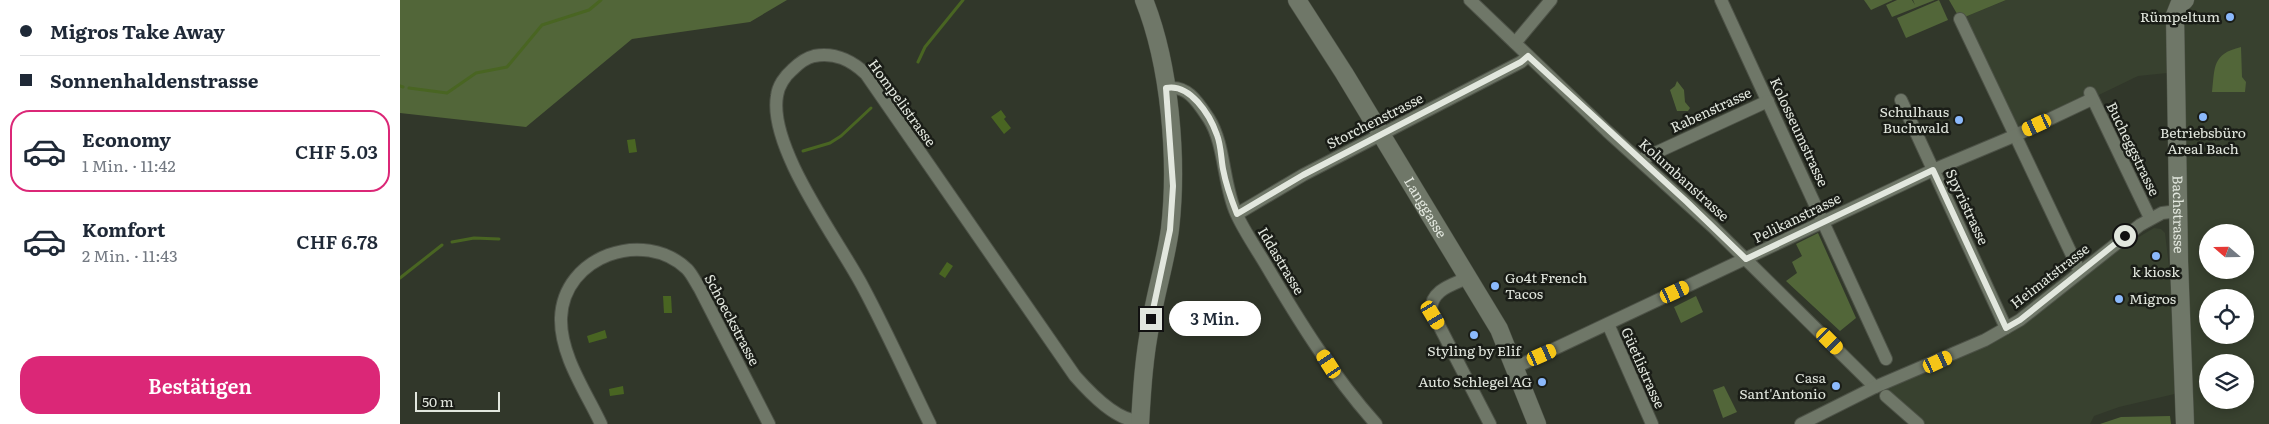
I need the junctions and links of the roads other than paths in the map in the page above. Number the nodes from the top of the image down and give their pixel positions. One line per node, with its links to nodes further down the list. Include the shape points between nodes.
1 (1144, 0): 10 (street)
2 (1297, 0): 14 (street, Langgasse)
3 (1470, 0): 8 (street, Kolumbanstrasse)
4 (1551, 0): 8 (street)
5 (1721, 0): 13 (street, Kolosseumstrasse)
6 (2179, 1): 18 (street, Bachstrasse, via 2175,15)
7 (1960, 19): 15 (street)
8 (1515, 43): 9 (street, Kolumbanstrasse)
9 (1528, 56): 14 (street, Storchenstrasse); 16 (street, Kolumbanstrasse)
10 (1166, 88): 19 (street, Iddastrasse, via 1185,90 1210,121 1217,136 1228,192); 31 (street, via 1173,186 1170,230 1144,359)
11 (2091, 96): 15 (street, Pelikanstrasse); 20 (street, Bucheggstrasse)
12 (1901, 100): 17 (street, Spyristrasse)
13 (1768, 101): 16 (street, Rabenstrasse); 21 (street, Kolosseumstrasse)
14 (1381, 134): 19 (street, Storchenstrasse); 24 (street, Langgasse)
15 (2014, 136): 17 (street, Pelikanstrasse); 23 (street)
16 (1640, 160): 22 (street, Kolumbanstrasse)
17 (1933, 170): 21 (street, Pelikanstrasse); 26 (street, Spyristrasse)
18 (2178, 211): 20 (street, Heimatstrasse); 41 (street, Bachstrasse)
19 (1237, 214): 35 (street, Iddastrasse, via 1338,379)
20 (2150, 218): 23 (street, Heimatstrasse)
21 (1824, 221): 22 (street, Pelikanstrasse); 27 (street, Kolosseumstrasse)
22 (1746, 259): 25 (street, Pelikanstrasse); 29 (street, Kolumbanstrasse)
23 (2080, 272): 26 (street, Heimatstrasse)
24 (1467, 278): 28 (street, Langgasse, via 1500,329); 36 (street, via 1437,293 1431,310)
25 (1608, 324): 28 (street, Pelikanstrasse); 38 (street, Güetlistrasse)
26 (2006, 328): 29 (street, Heimatstrasse, via 1938,362)
27 (1886, 359)
28 (1516, 367): 37 (street, Langgasse)
29 (1875, 387): 39 (street, Heimatstrasse)
30 (1886, 396): 40 (street)
31 (1140, 423): 34 (street, Hompelistrasse, via 1122,416 1095,398 1075,376 866,74 844,58 827,54 812,57 800,63 782,83 777,94 778,124 804,188 878,314)
32 (601, 424): 33 (street, Schoeckstrasse, via 566,351 562,334 563,303 579,275 594,260 616,251 637,248 667,257 688,270)
33 (769, 424)
34 (930, 424)
35 (1376, 424)
36 (1490, 424)
37 (1537, 424)
38 (1652, 424)
39 (1801, 424)
40 (1918, 424)
41 (2185, 424)

